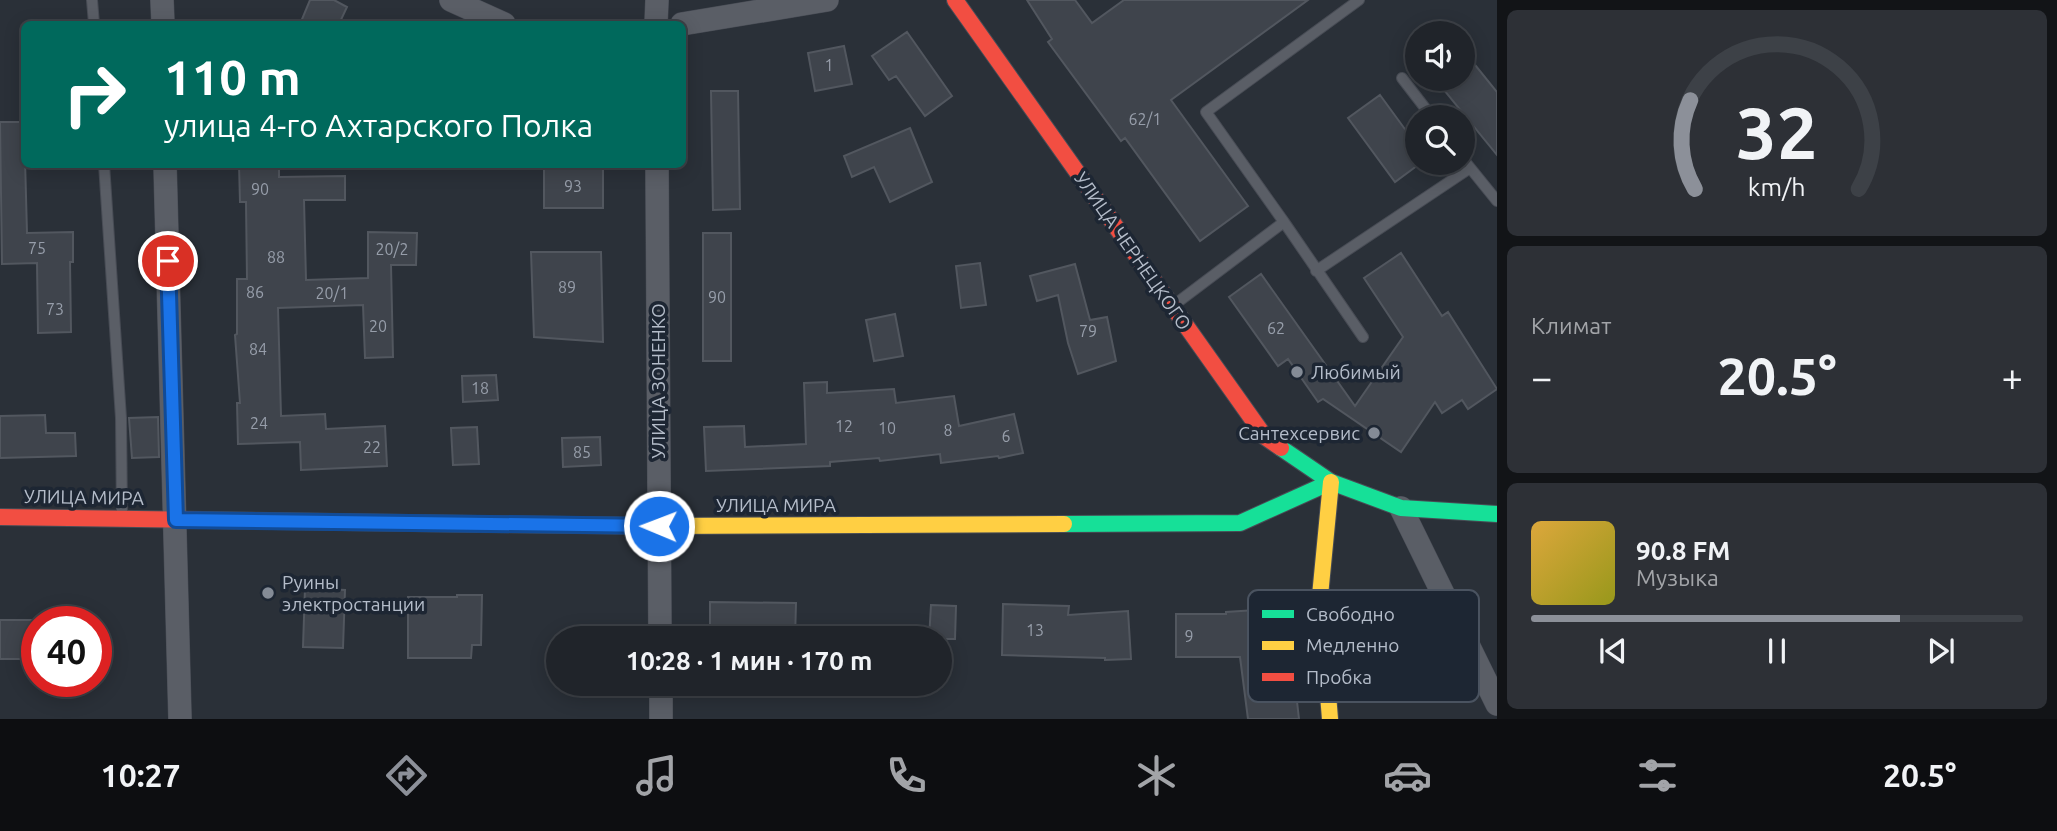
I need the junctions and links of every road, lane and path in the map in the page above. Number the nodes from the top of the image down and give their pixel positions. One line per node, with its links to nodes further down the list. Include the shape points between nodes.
1 (92, 0): 8 (lane)
2 (162, 0): 9 (street)
3 (451, 0): 10 (street)
4 (657, 0): 11 (street)
5 (827, 0): 12 (street)
6 (955, 0): 23 (street, УЛИЦА ЧЕРНЕЦКОГО)
7 (1359, 0): 21 (lane, via 1206,112)
8 (94, 21)
9 (163, 21)
10 (497, 21)
11 (656, 21)
12 (686, 23)
13 (1402, 78): 14 (lane)
14 (1423, 105)
15 (104, 168): 29 (lane, via 121,418)
16 (165, 168): 30 (street)
17 (657, 168): 31 (street, УЛИЦА ЗОНЕНКО)
18 (1475, 174): 20 (lane)
19 (1449, 175): 22 (lane)
20 (1497, 201)
21 (1284, 222): 22 (lane); 23 (lane)
22 (1316, 271): 24 (lane)
23 (1171, 307): 25 (street, УЛИЦА ЧЕРНЕЦКОГО, via 1265,437)
24 (1363, 337)
25 (1331, 482): 26 (street); 31 (street, УЛИЦА МИРА, via 1240,523); 32 (street)
26 (1401, 508): 27 (street); 33 (street)
27 (1497, 514)
28 (0, 517): 29 (street, УЛИЦА МИРА)
29 (122, 518): 30 (street, УЛИЦА МИРА)
30 (176, 520): 31 (street, УЛИЦА МИРА); 38 (street)
31 (659, 526): 34 (street, УЛИЦА ЗОНЕНКО)
32 (1321, 590)
33 (1441, 590)
34 (660, 626)
35 (1479, 667): 37 (street)
36 (661, 696): 39 (street)
37 (1497, 704)
38 (180, 719)
39 (661, 719)

